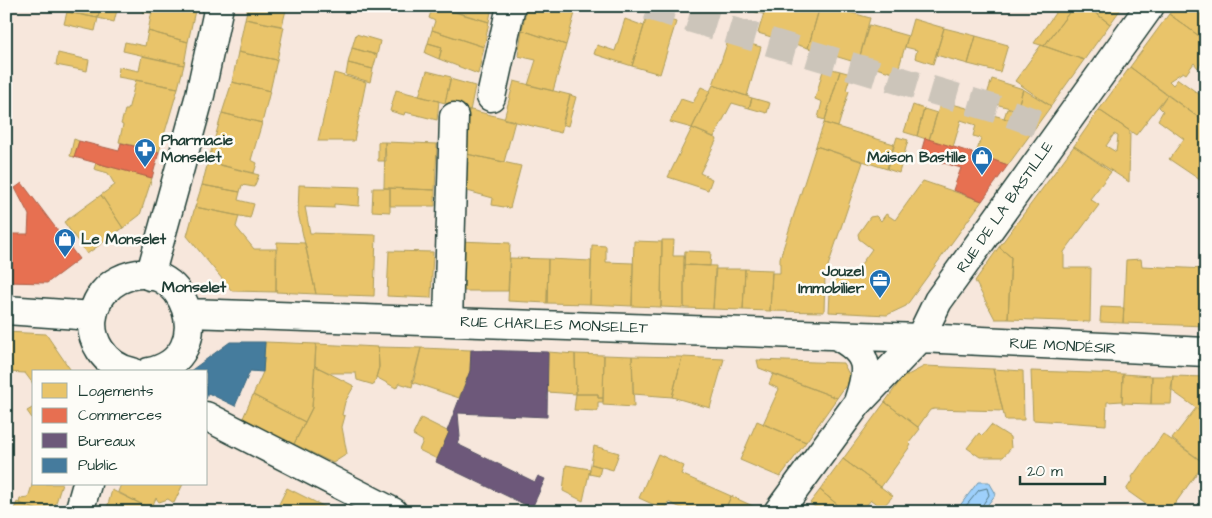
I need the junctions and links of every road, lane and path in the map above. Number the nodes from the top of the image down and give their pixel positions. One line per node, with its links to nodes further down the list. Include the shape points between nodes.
1 (219, 6): 6 (main road, via 200,94)
2 (511, 6): 4 (main road)
3 (1150, 6): 12 (main road, RUE DE LA BASTILLE, via 938,301)
4 (491, 97)
5 (454, 117): 10 (main road)
6 (150, 276): 8 (main road, via 165,281 177,291); 9 (main road, via 133,275 114,283 101,296)
7 (6, 310): 9 (main road)
8 (189, 313): 10 (main road, RUE CHARLES MONSELET); 15 (main road, via 190,331 181,352 167,365)
9 (93, 316): 14 (main road, via 93,332 98,347 107,359)
10 (448, 321): 11 (main road, RUE CHARLES MONSELET)
11 (837, 336): 12 (main road, RUE CHARLES MONSELET); 16 (main road, RUE DE LA BASTILLE, via 856,348 865,362 864,383)
12 (920, 338): 13 (main road, RUE MONDÉSIR); 16 (main road, RUE DE LA BASTILLE)
13 (1206, 352)
14 (123, 370)
15 (154, 370)
16 (857, 404): 21 (main road, RUE DE LA BASTILLE)
17 (208, 417): 20 (main road)
18 (86, 486): 19 (main road)
19 (78, 512)
20 (393, 512)
21 (778, 512)

